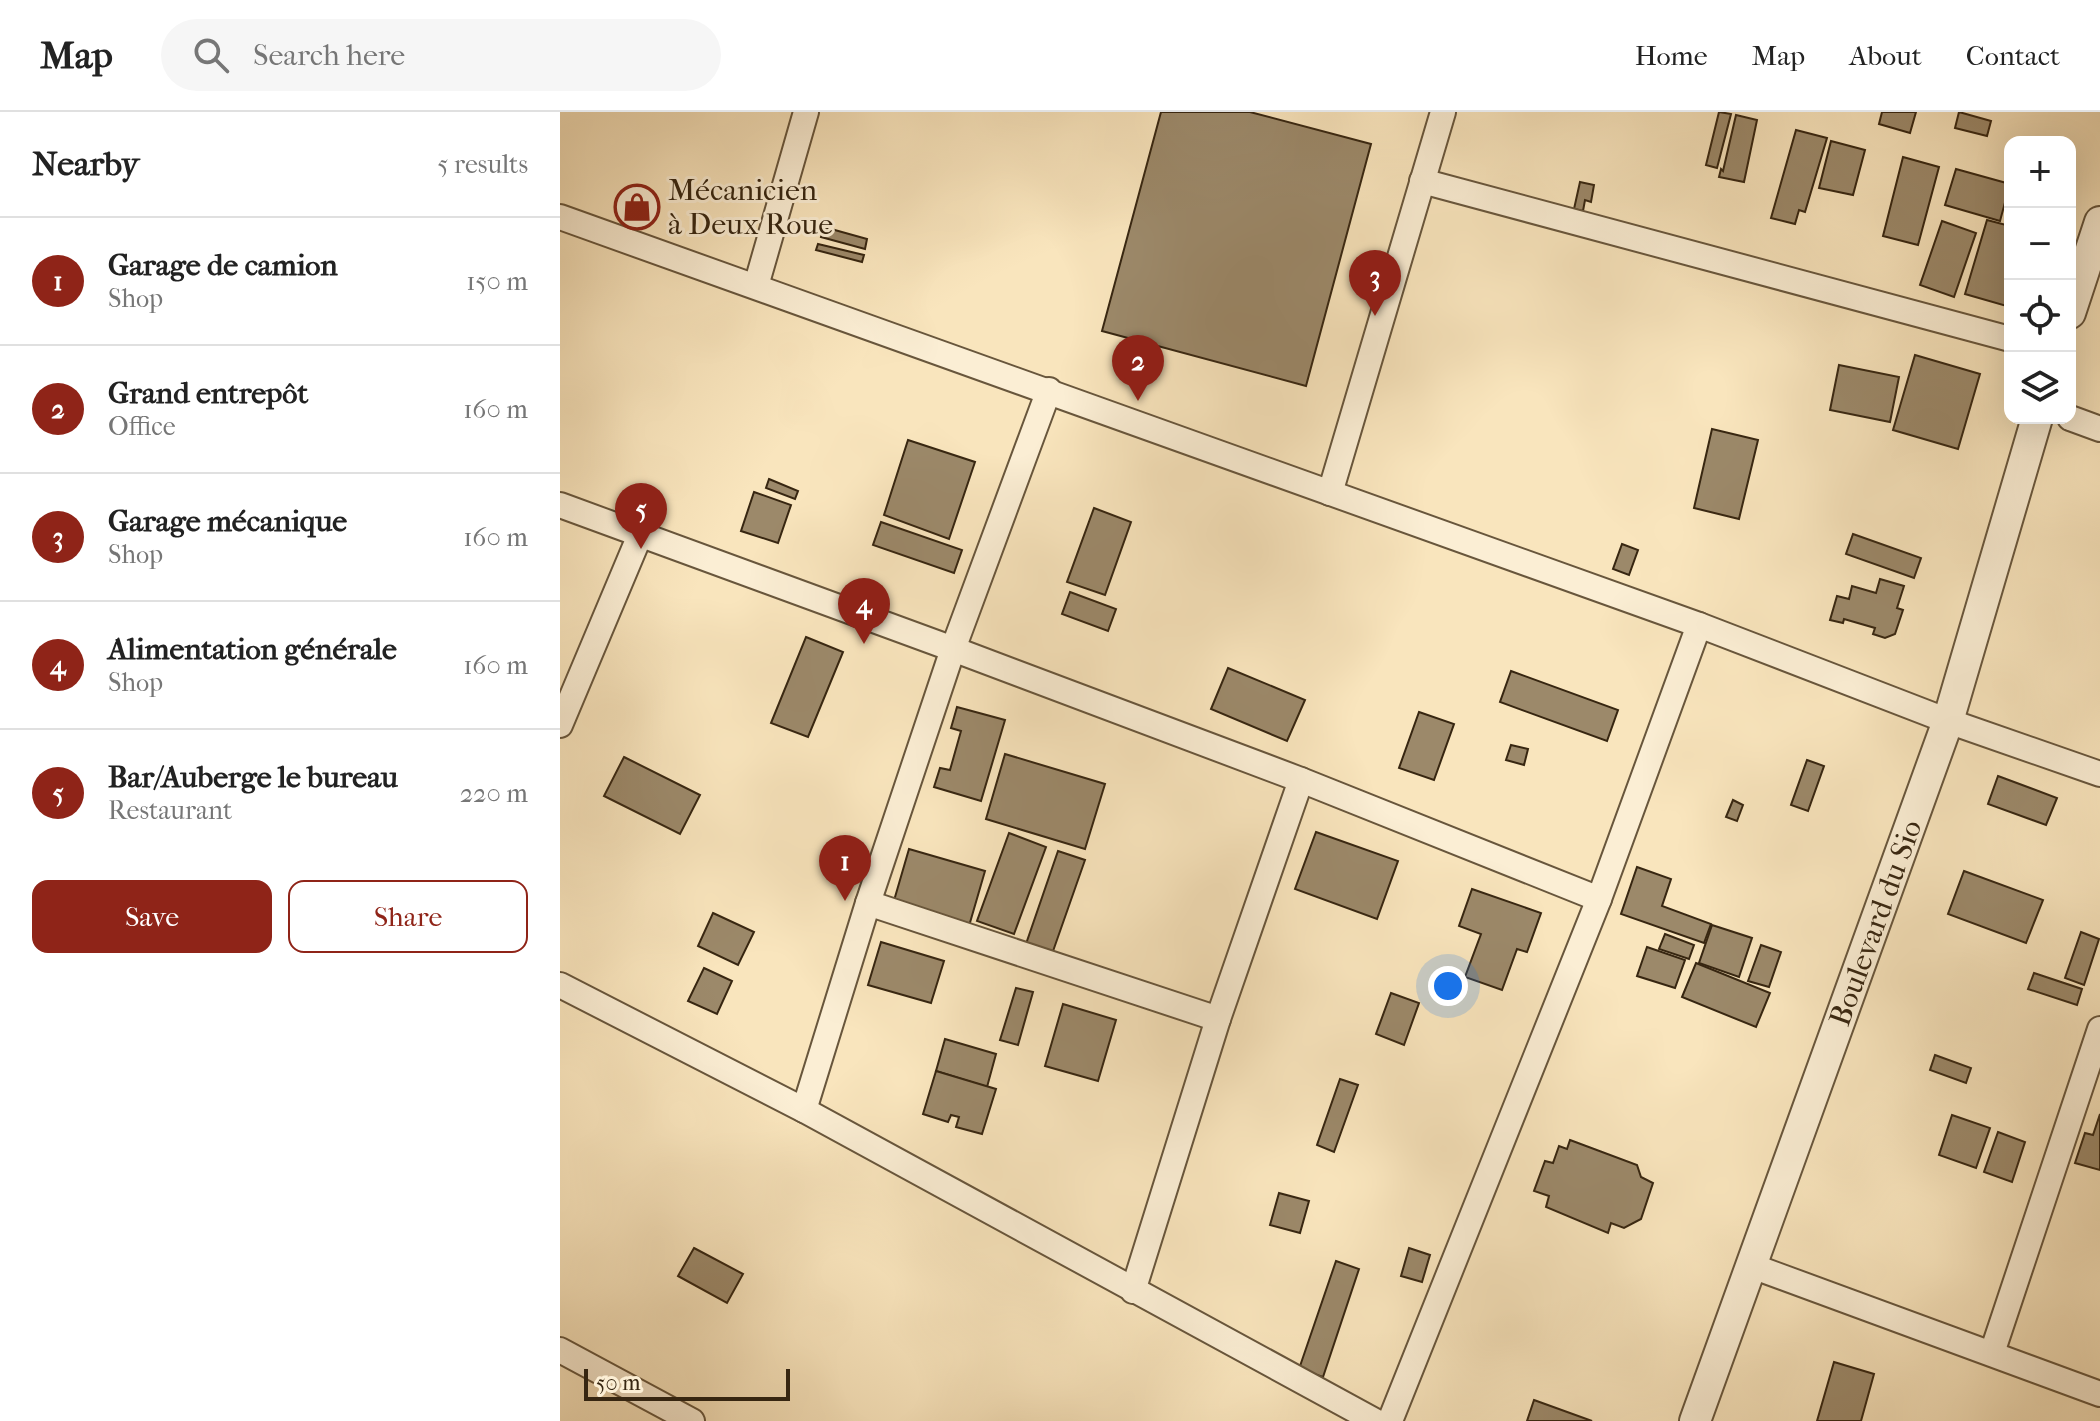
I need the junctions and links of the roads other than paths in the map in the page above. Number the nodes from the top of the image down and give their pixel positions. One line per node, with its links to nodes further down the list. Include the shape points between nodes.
1 (806, 112): 6 (street)
2 (1443, 112): 3 (street)
3 (1422, 181): 8 (street); 13 (street)
4 (560, 217): 6 (street)
5 (2100, 222): 7 (street)
6 (756, 286): 9 (street)
7 (2076, 295)
8 (2004, 337)
9 (1049, 390): 13 (street); 17 (street)
10 (2076, 420): 12 (street)
11 (2035, 424): 18 (street, Boulevard du Sio)
12 (2100, 429)
13 (1330, 493): 16 (street)
14 (560, 505): 15 (street)
15 (640, 535): 17 (street); 19 (street)
16 (1699, 625): 18 (street); 22 (street)
17 (953, 649): 21 (street); 23 (street)
18 (1948, 721): 20 (street); 29 (street, Boulevard du Sio)
19 (560, 725)
20 (2100, 774)
21 (1301, 780): 22 (street); 25 (street)
22 (1599, 899): 36 (street)
23 (868, 903): 25 (street); 28 (street)
24 (560, 985): 28 (street)
25 (1218, 1019): 30 (street)
26 (2100, 1029): 27 (street)
27 (2096, 1054): 32 (street)
28 (804, 1110): 30 (street)
29 (1752, 1266): 32 (street); 37 (street, Boulevard du Sio)
30 (1133, 1291): 35 (street)
31 (560, 1350): 34 (street)
32 (1992, 1353): 33 (street)
33 (2100, 1394)
34 (692, 1421)
35 (1375, 1421)
36 (1390, 1421)
37 (1695, 1421)

